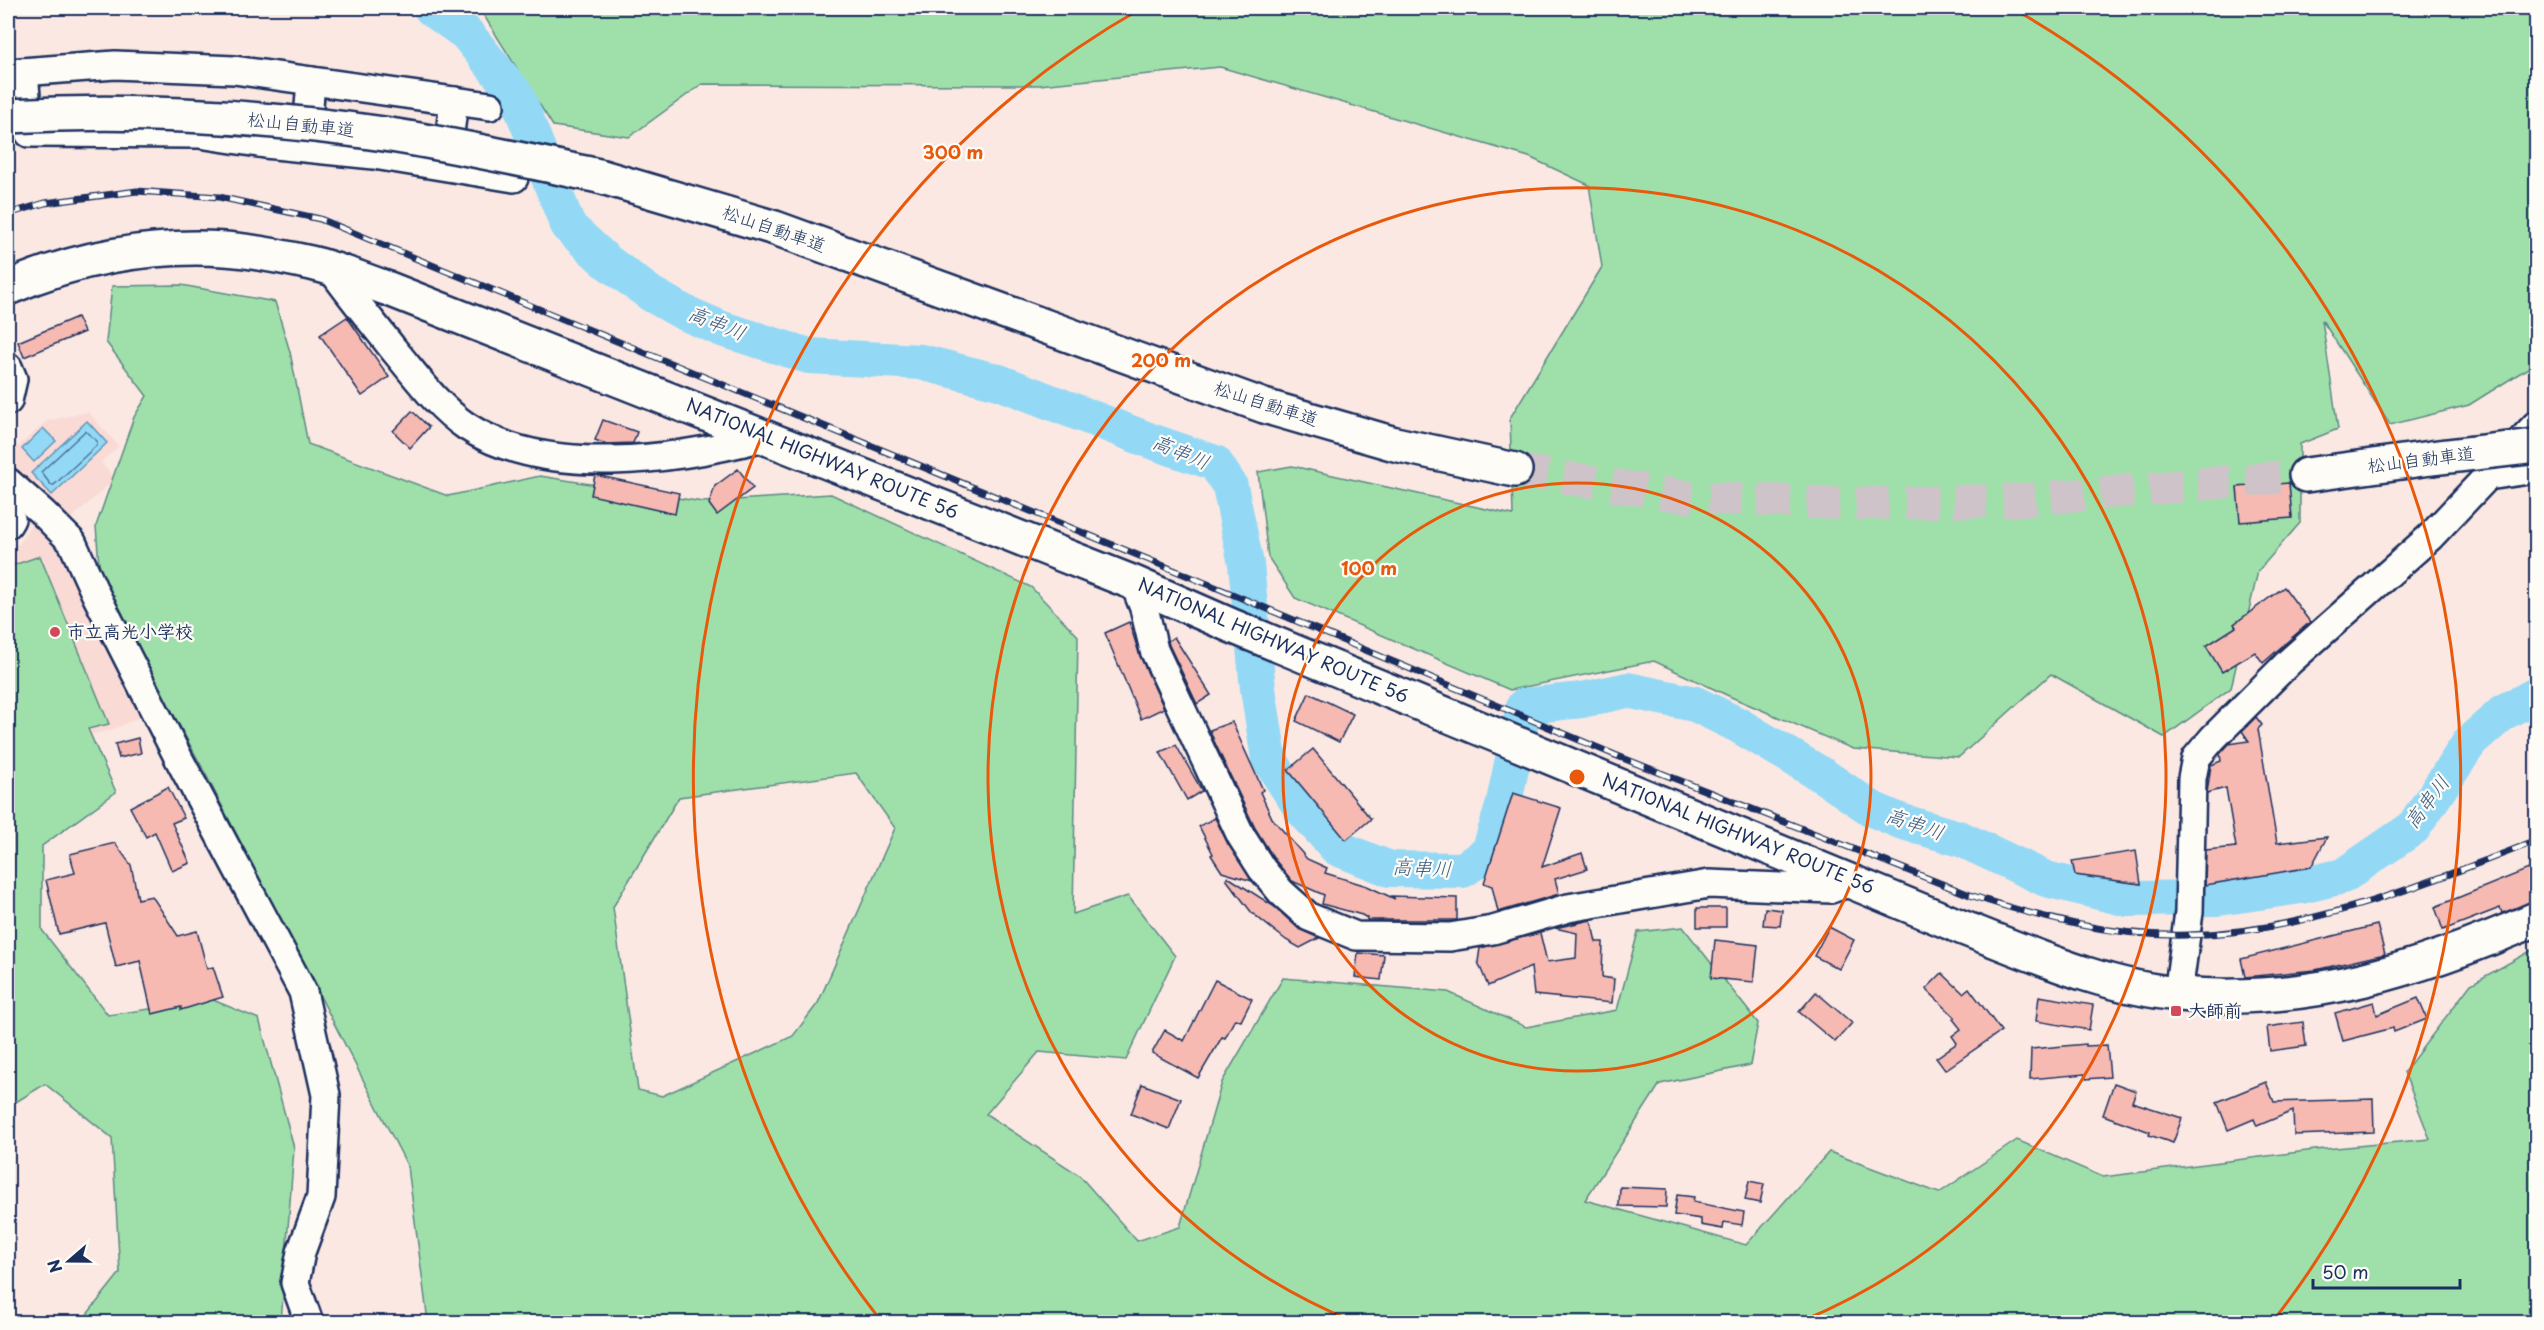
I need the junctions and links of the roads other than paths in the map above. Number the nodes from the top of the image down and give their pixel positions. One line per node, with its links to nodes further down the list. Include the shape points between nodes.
1 (16, 72): 2 (street, via 115,65 234,70); 6 (street, via 29,134 199,134)
2 (311, 81): 3 (street); 6 (street)
3 (454, 101): 4 (street); 7 (street)
4 (490, 106)
5 (8, 116): 17 (highway, 松山自動車道, bridge, via 212,117 291,123 385,134 599,176 775,228 1264,406 1395,444)
6 (306, 147): 7 (street)
7 (446, 166): 8 (street)
8 (514, 178)
9 (332, 270): 10 (highway, NATIONAL HIGHWAY ROUTE 56, via 226,249 162,249 68,264); 14 (highway, NATIONAL HIGHWAY ROUTE 56); 14 (street, via 437,401 466,425 496,442 538,454 625,461 713,450)
10 (8, 288)
11 (8, 366): 12 (street, via 13,379)
12 (8, 401)
13 (2536, 425): 19 (street)
14 (764, 437): 23 (highway, NATIONAL HIGHWAY ROUTE 56)
15 (2536, 446): 18 (highway, 松山自動車道, bridge)
16 (2536, 469): 19 (street)
17 (1515, 470)
18 (2306, 475)
19 (2488, 476): 26 (street, via 2430,537 2290,661 2196,758 2192,777 2189,912)
20 (8, 482): 27 (street, via 72,542 179,759 303,992 326,1095 321,1197 301,1252 295,1283)
21 (8, 515): 22 (street)
22 (8, 524)
23 (1134, 583): 24 (highway, NATIONAL HIGHWAY ROUTE 56, via 1232,627); 24 (street, via 1154,650 1241,836 1281,892 1309,916 1356,936 1450,937 1493,930 1568,908 1710,884 1832,889)
24 (1854, 881): 26 (highway, NATIONAL HIGHWAY ROUTE 56, via 2061,966)
25 (2536, 919): 26 (highway, NATIONAL HIGHWAY ROUTE 56, via 2466,949 2348,984 2274,994)
26 (2178, 994)
27 (309, 1323)

